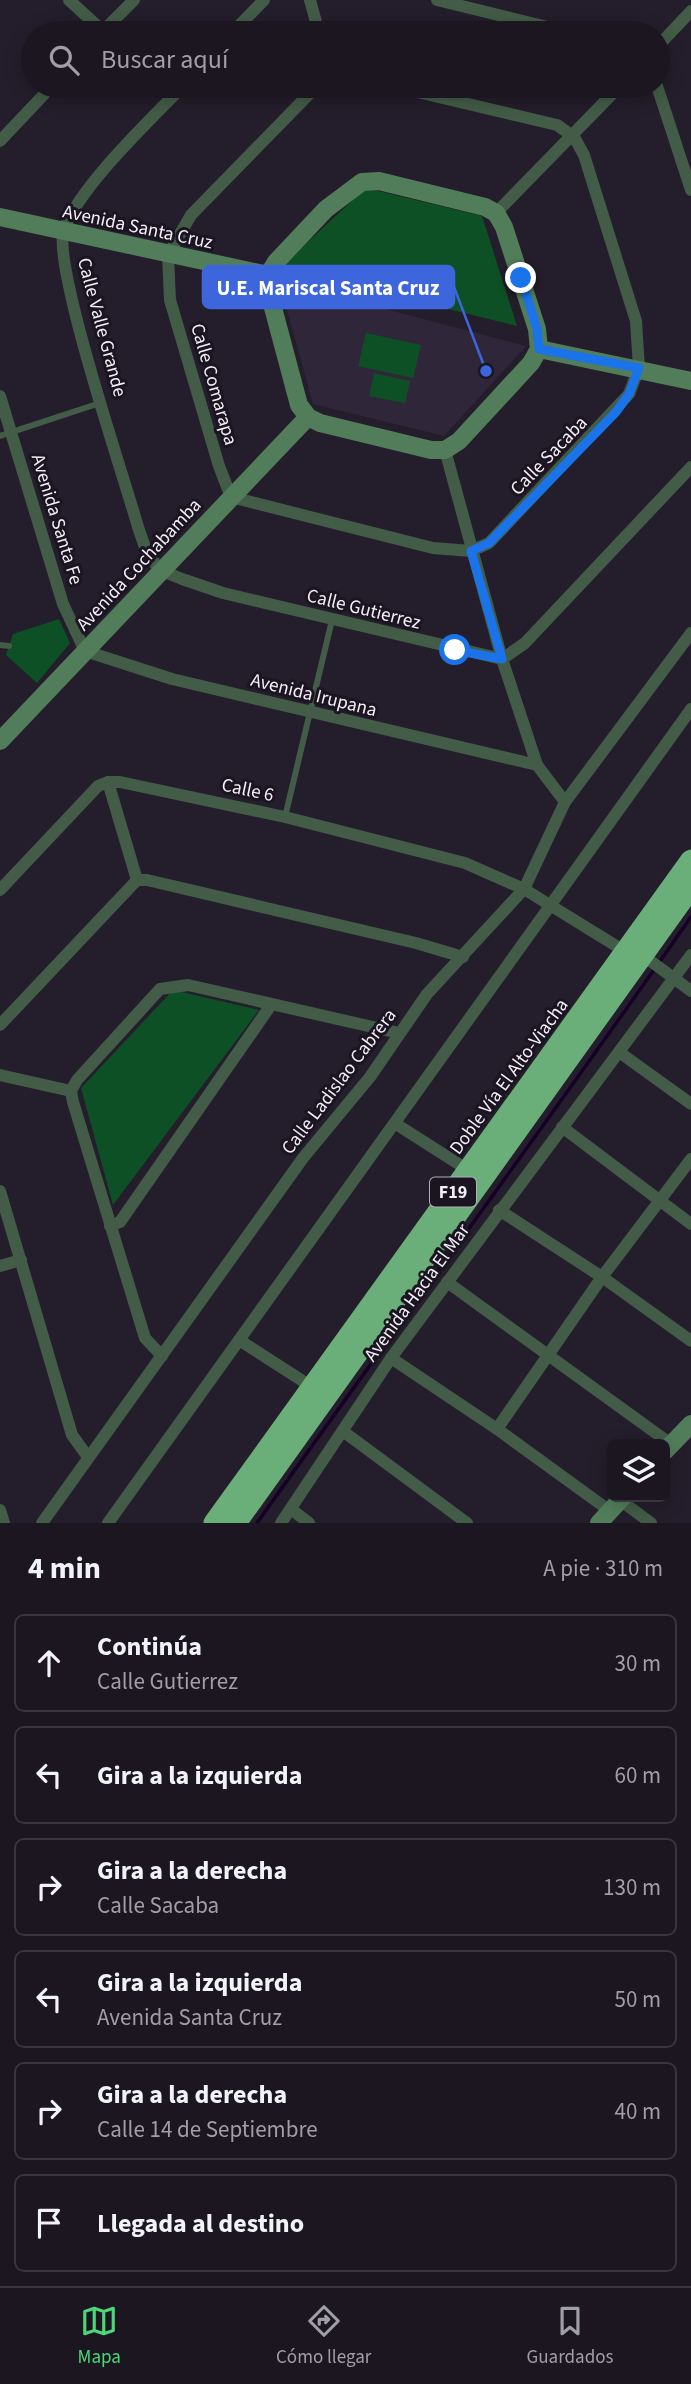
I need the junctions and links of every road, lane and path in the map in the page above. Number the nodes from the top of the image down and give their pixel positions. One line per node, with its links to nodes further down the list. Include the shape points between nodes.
1 (69, 0): 8 (street)
2 (134, 0): 9 (street)
3 (264, 0): 10 (street)
4 (310, 0): 11 (street)
5 (437, 0): 6 (street)
6 (476, 5): 12 (street)
7 (691, 11): 13 (street)
8 (91, 21)
9 (114, 21)
10 (244, 21)
11 (316, 21)
12 (531, 21)
13 (670, 33)
14 (41, 98): 21 (street)
15 (171, 98): 25 (street, via 83,195)
16 (305, 98): 26 (street, Calle Comarapa, via 191,215)
17 (448, 98): 20 (street, via 557,125)
18 (609, 98): 20 (street)
19 (661, 98): 22 (street)
20 (574, 137): 23 (street); 29 (street, Calle Sacaba, via 584,155 636,321)
21 (0, 141)
22 (691, 190)
23 (496, 212): 27 (street, via 379,181 362,182 326,209); 28 (street, via 537,329)
24 (0, 217): 25 (street, Avenida Santa Cruz)
25 (63, 231): 26 (street, Avenida Santa Cruz); 32 (street, Calle Valle Grande, via 71,297)
26 (169, 255): 27 (street, Avenida Santa Cruz); 37 (street, Calle Comarapa, via 170,300)
27 (268, 275): 33 (street, via 299,405)
28 (539, 349): 29 (street); 35 (street, via 459,441)
29 (639, 368): 30 (street); 38 (street, Calle Sacaba, via 616,412 489,543)
30 (691, 381)
31 (0, 397): 34 (street, Avenida Santa Fe)
32 (102, 402): 34 (lane); 39 (street, Calle Valle Grande, via 147,552)
33 (308, 417): 35 (street); 37 (street, Avenida Cochabamba)
34 (6, 435): 44 (street, Avenida Santa Fe, via 63,604)
35 (445, 450): 38 (street)
36 (691, 467): 45 (street, via 525,643)
37 (231, 498): 38 (street, via 432,548); 39 (street, Avenida Cochabamba)
38 (471, 551): 45 (street)
39 (160, 570): 40 (street, Calle Gutierrez, via 223,593); 44 (street, Avenida Cochabamba)
40 (332, 620): 45 (street, Calle Gutierrez); 47 (lane)
41 (691, 632): 51 (street, Calle Ladislao Cabrera)
42 (0, 645): 43 (lane)
43 (9, 646)
44 (85, 651): 47 (street, Avenida Irupana, via 150,673); 48 (street, Avenida Cochabamba)
45 (502, 659): 49 (street)
46 (691, 709): 58 (street)
47 (309, 713): 49 (street, Avenida Irupana); 52 (lane)
48 (0, 741)
49 (537, 765): 51 (street)
50 (108, 782): 52 (street, Calle 6); 54 (street); 57 (street, via 99,786)
51 (565, 802): 56 (street, Calle Ladislao Cabrera)
52 (285, 817): 56 (street, Calle 6, via 466,863)
53 (691, 860): 61 (highway, Doble Vía El Alto-Viacha / F19)
54 (137, 880): 60 (street); 65 (street)
55 (691, 888): 61 (highway, Doble Vía El Alto-Viacha / F19)
56 (524, 889): 58 (street, Calle 6); 60 (street, Calle Ladislao Cabrera)
57 (0, 890)
58 (550, 906): 61 (street, Calle 6); 71 (street)
59 (691, 955): 62 (street, Avenida Hacia El Mar)
60 (463, 957): 66 (street, Calle Ladislao Cabrera, via 427,994)
61 (640, 957): 62 (street, Calle 6); 74 (highway, Doble Vía El Alto-Viacha / F19); 103 (highway, Doble Vía El Alto-Viacha / F19)
62 (669, 975): 63 (street, Calle 6); 67 (street, Avenida Hacia El Mar)
63 (691, 991)
64 (271, 1005): 66 (street); 69 (street, via 188,985 160,989); 79 (street, via 120,1223)
65 (0, 1025)
66 (399, 1033): 87 (street, Calle Ladislao Cabrera)
67 (619, 1052): 70 (street); 72 (street, Avenida Hacia El Mar)
68 (0, 1075): 69 (street)
69 (71, 1091): 79 (street)
70 (691, 1104)
71 (396, 1124): 74 (street); 84 (street)
72 (562, 1128): 76 (street); 77 (street, Avenida Hacia El Mar)
73 (691, 1159): 76 (street)
74 (468, 1170): 89 (highway, Doble Vía El Alto-Viacha / F19)
75 (0, 1191): 80 (street)
76 (660, 1202): 78 (street); 82 (street)
77 (499, 1210): 82 (street); 83 (street, Avenida Hacia El Mar)
78 (691, 1224)
79 (110, 1226): 87 (street, via 145,1338)
80 (21, 1260): 81 (street); 95 (street, via 72,1435)
81 (0, 1266)
82 (602, 1277): 85 (street); 86 (street)
83 (447, 1282): 86 (street); 88 (street, Avenida Hacia El Mar)
84 (239, 1340): 89 (street); 101 (street)
85 (691, 1341)
86 (549, 1355): 91 (street); 93 (street)
87 (162, 1356): 95 (street, Calle Ladislao Cabrera)
88 (391, 1358): 91 (street); 92 (street, Avenida Hacia El Mar)
89 (312, 1387): 102 (highway, Doble Vía El Alto-Viacha / F19)
90 (691, 1424): 94 (street)
91 (498, 1429): 96 (street)
92 (344, 1432): 97 (street, Avenida Hacia El Mar); 106 (street)
93 (658, 1439)
94 (670, 1445)
95 (88, 1457): 100 (street, Calle Ladislao Cabrera)
96 (613, 1507): 107 (street)
97 (291, 1509): 104 (street, Avenida Hacia El Mar); 105 (street)
98 (0, 1510): 99 (street)
99 (4, 1523)
100 (42, 1523)
101 (108, 1523)
102 (214, 1523)
103 (236, 1523)
104 (281, 1523)
105 (309, 1523)
106 (467, 1523)
107 (652, 1523)

